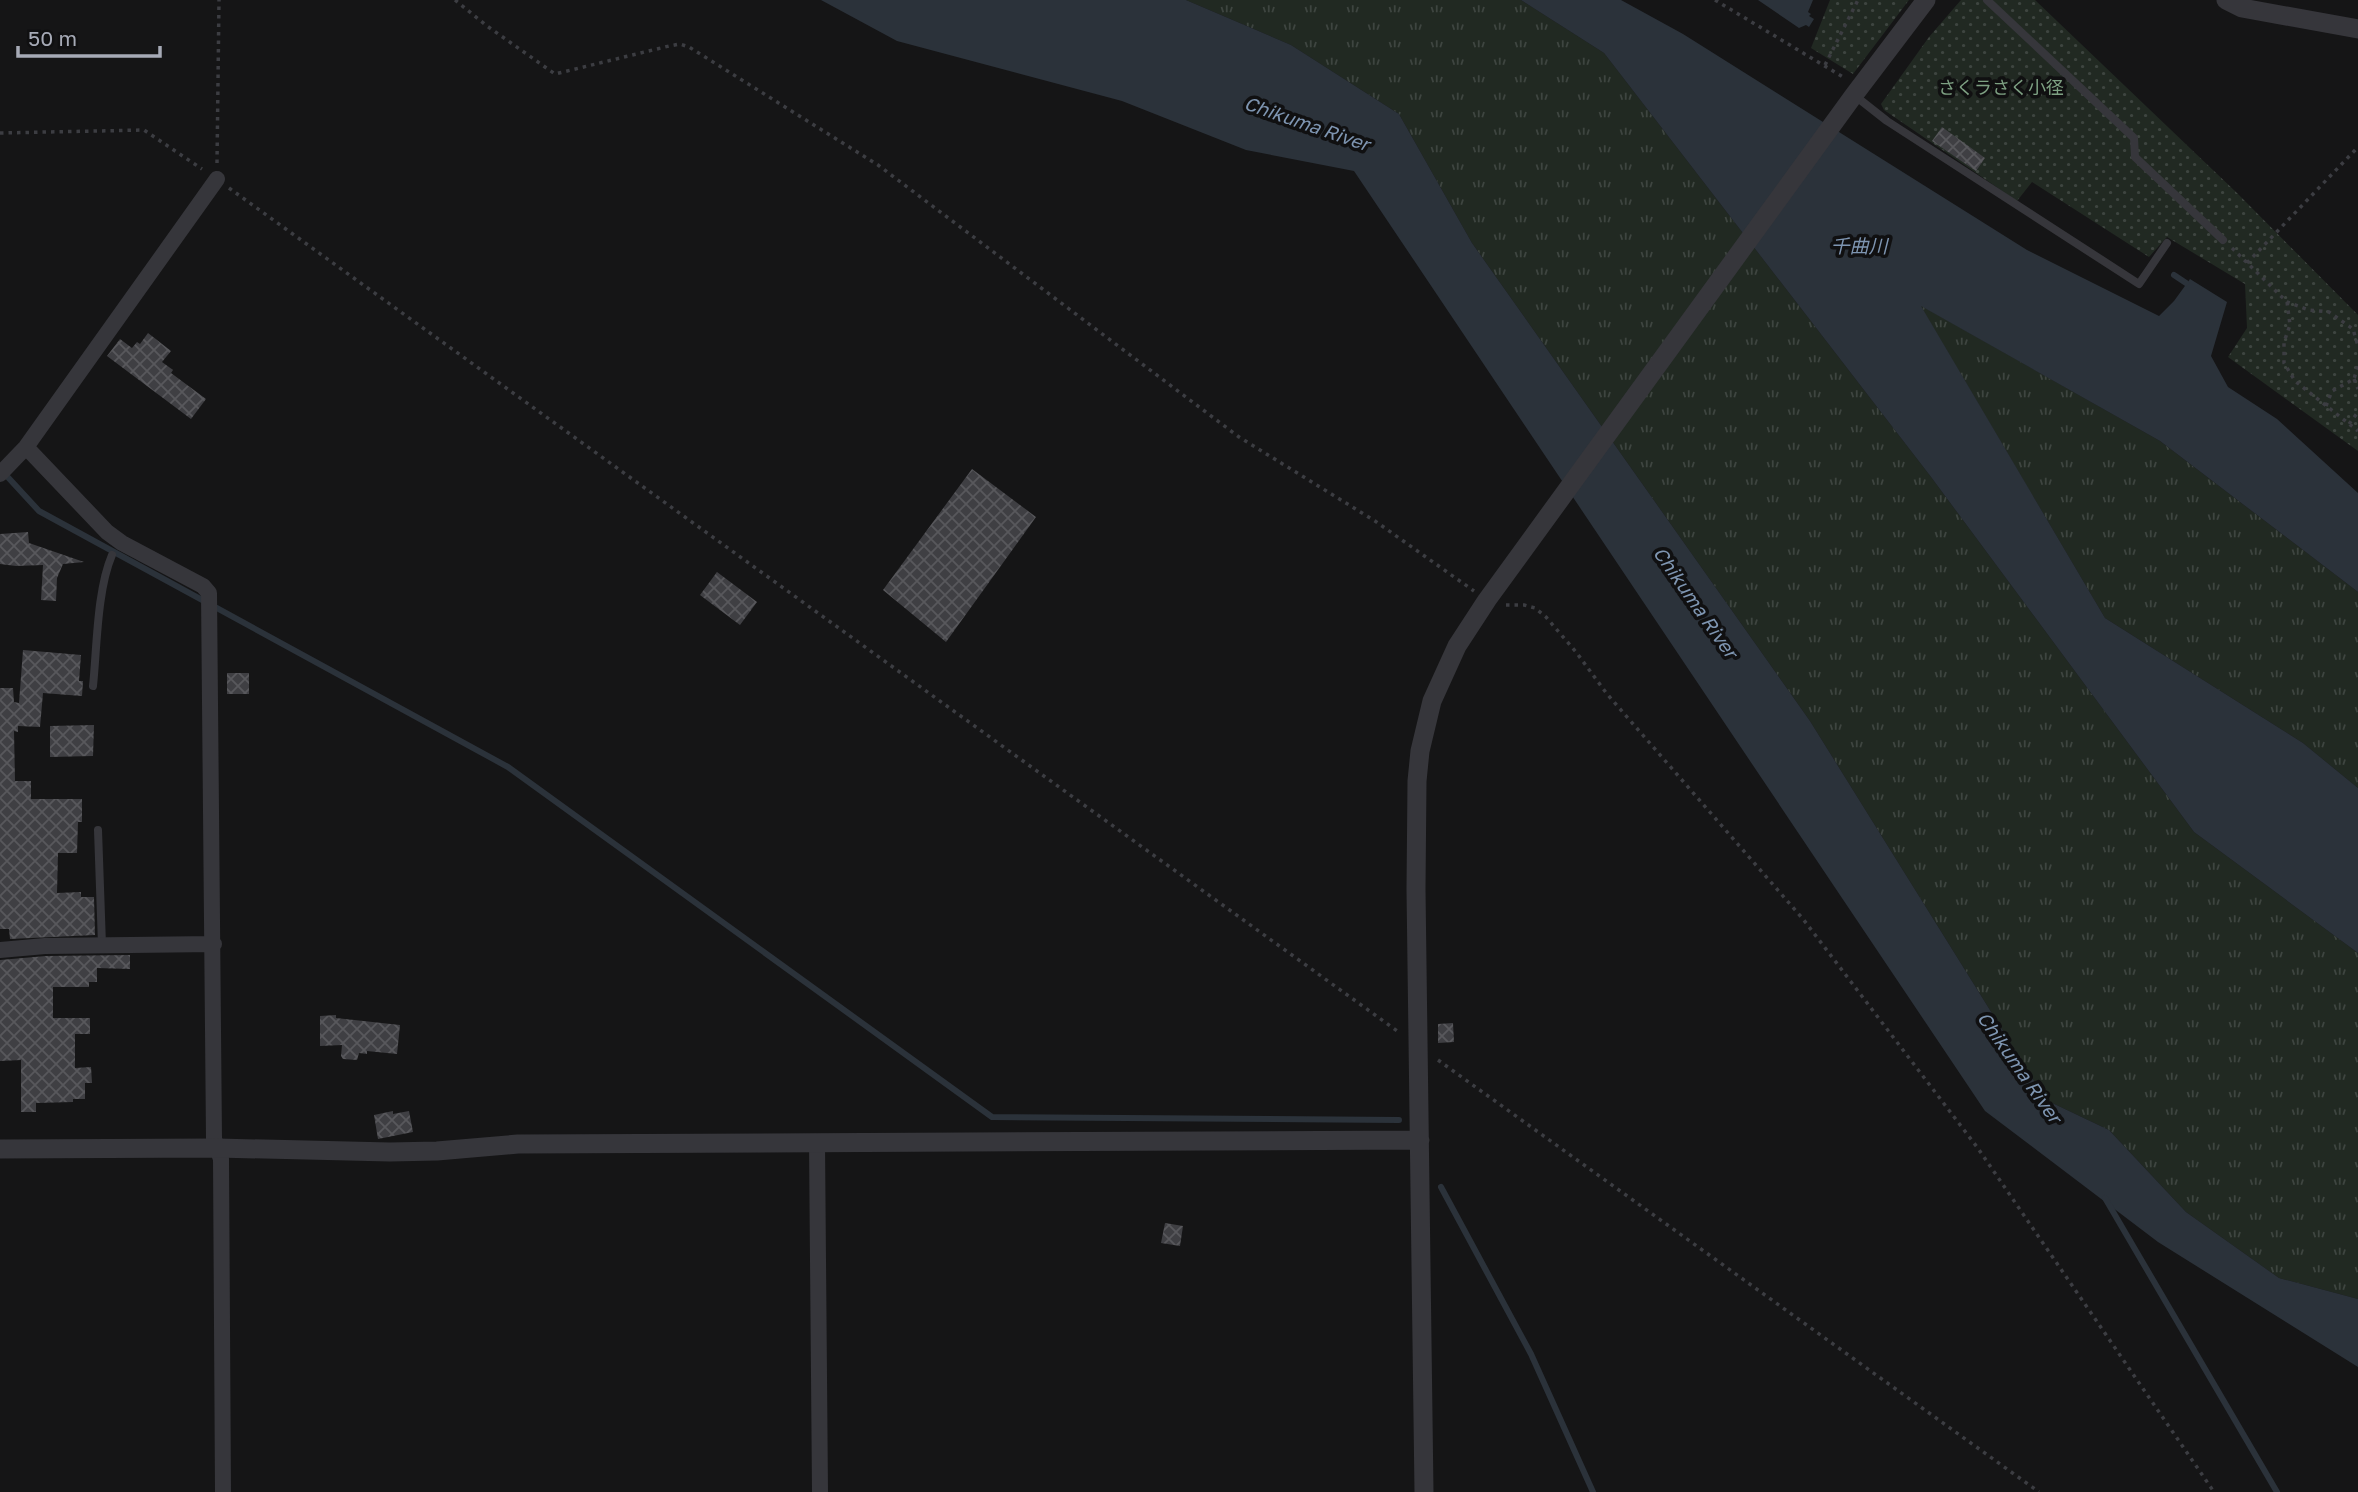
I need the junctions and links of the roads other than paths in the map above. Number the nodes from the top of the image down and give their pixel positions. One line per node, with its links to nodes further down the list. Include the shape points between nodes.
1 (1926, 0): 5 (street)
2 (1987, 0): 7 (lane, via 2134,138 2135,157)
3 (2226, 0): 4 (street, via 2253,10)
4 (2358, 29)
5 (1854, 95): 8 (lane, via 2139,284); 17 (street, via 1487,600 1444,672 1432,701 1417,782)
6 (217, 179): 9 (street)
7 (2223, 240)
8 (2167, 243)
9 (26, 447): 10 (street); 11 (street, via 107,532)
10 (2, 472)
11 (117, 549): 12 (lane, via 108,564); 14 (street, via 207,589)
12 (93, 686)
13 (98, 831): 15 (lane)
14 (214, 944): 15 (street); 19 (street)
15 (102, 946): 16 (street)
16 (0, 950)
17 (1420, 1140): 18 (street); 23 (street)
18 (817, 1143): 19 (street, via 518,1144 390,1152); 22 (street)
19 (217, 1148): 20 (street); 21 (street, via 221,1159)
20 (0, 1149)
21 (223, 1492)
22 (820, 1492)
23 (1424, 1492)

